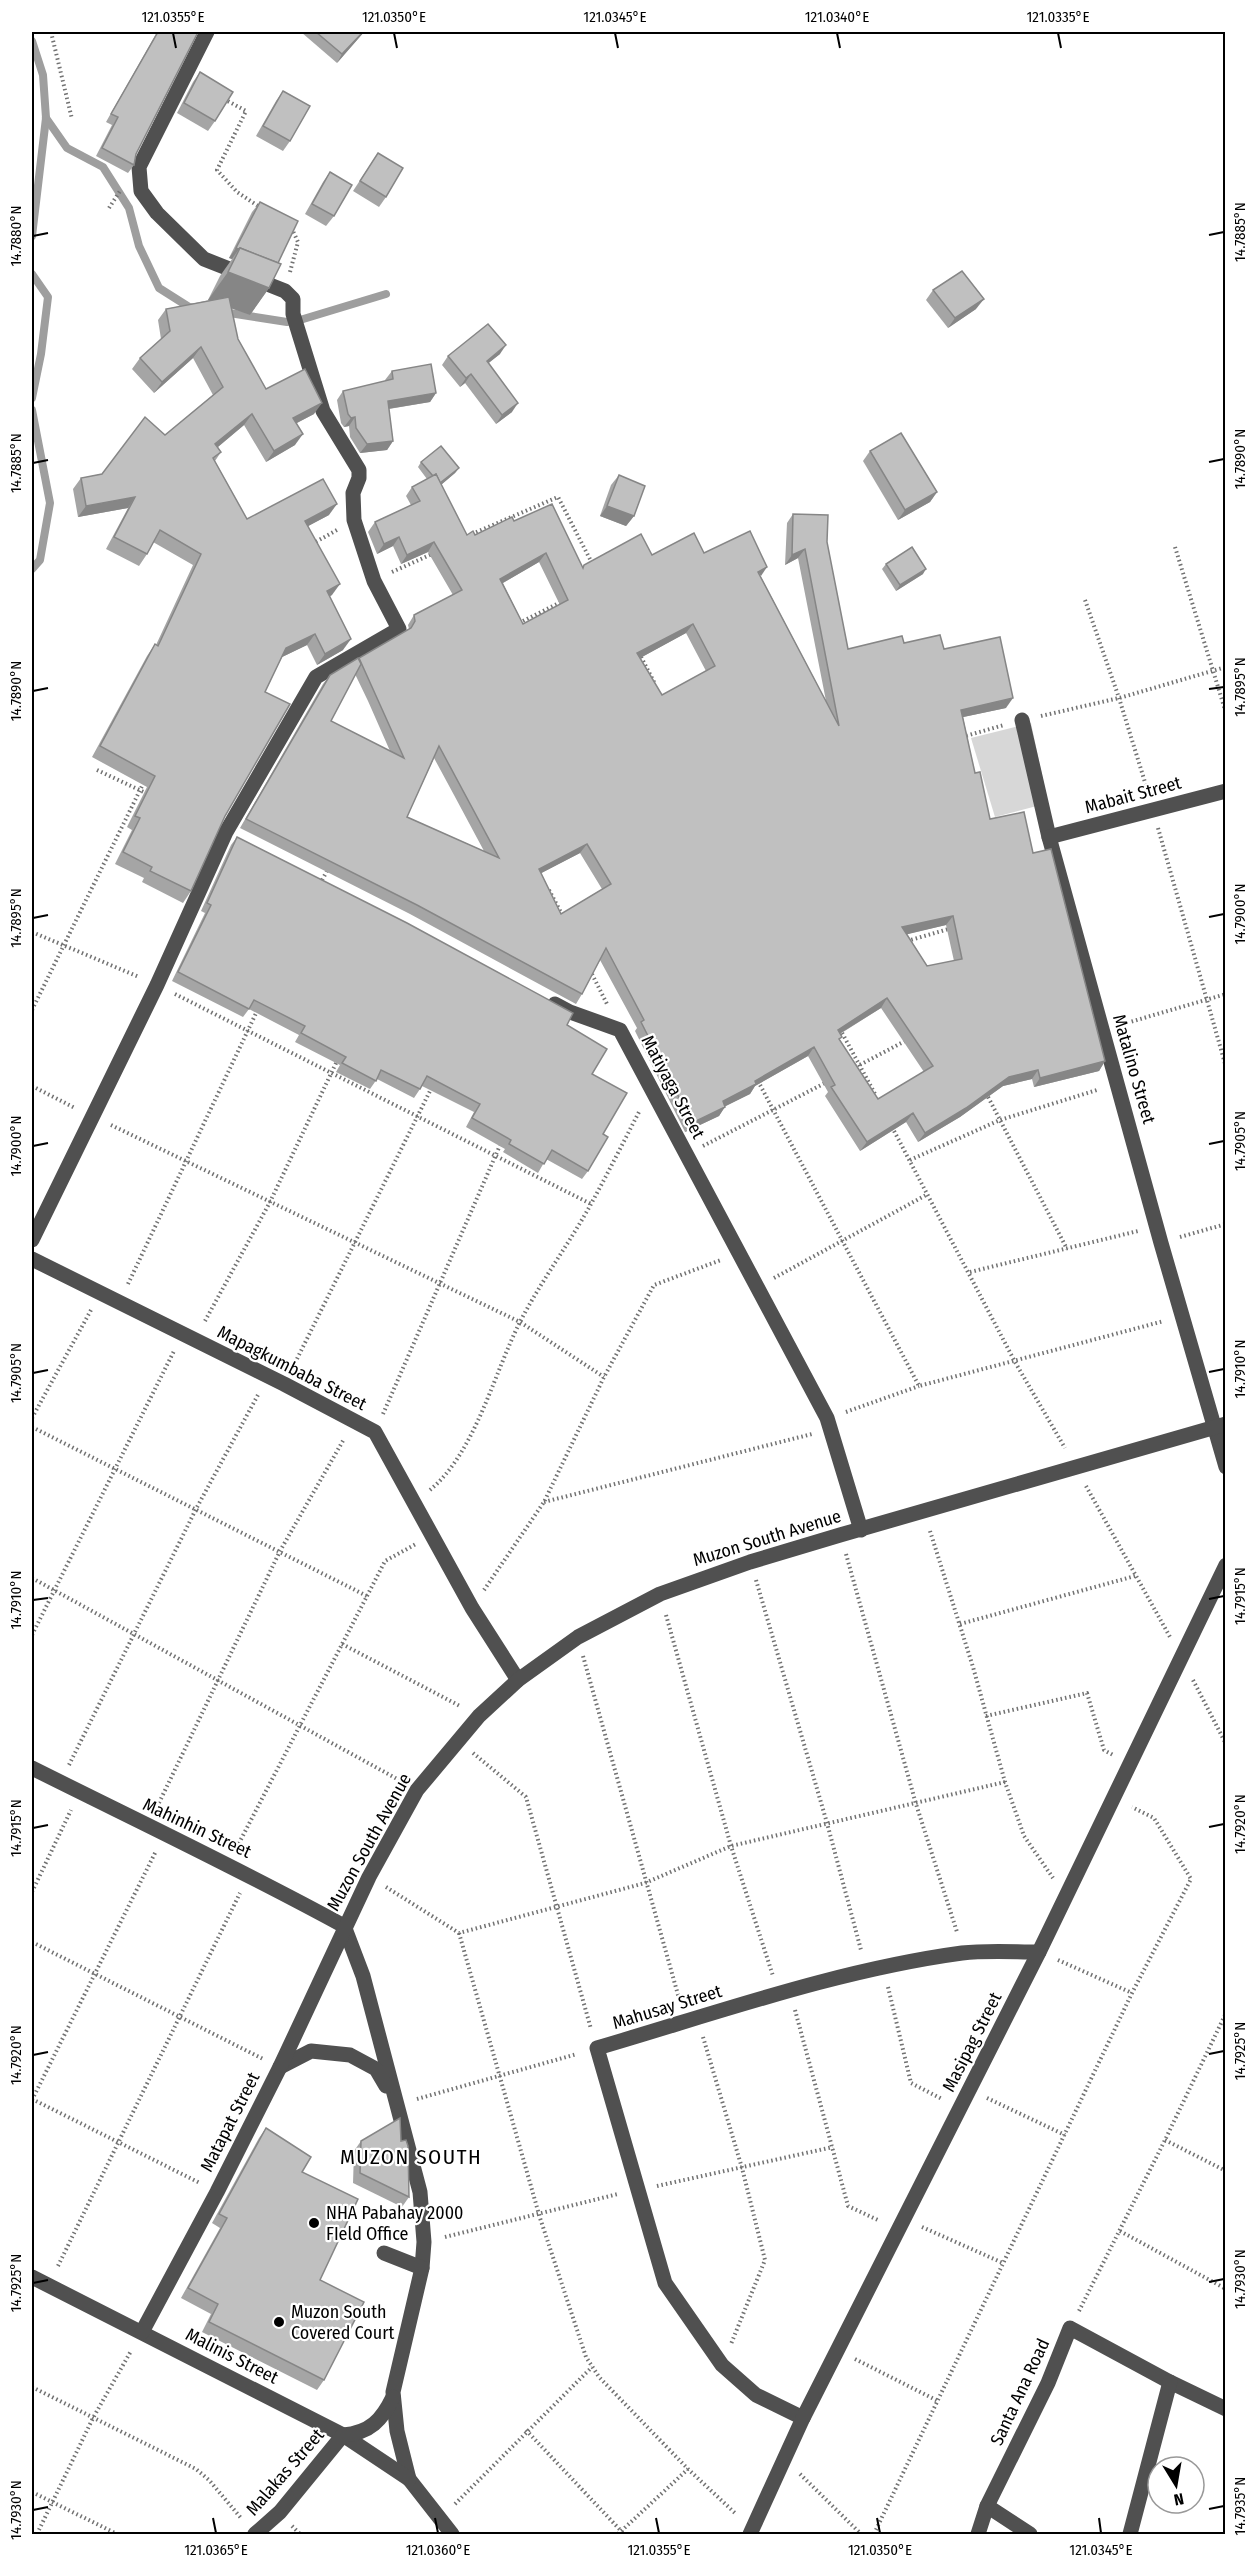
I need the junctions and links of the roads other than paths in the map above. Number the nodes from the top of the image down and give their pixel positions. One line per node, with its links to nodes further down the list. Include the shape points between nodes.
1 (207, 32): 6 (street, via 139,167 141,191 157,213 204,259 289,295 322,411 360,474 353,493 354,520 374,581 399,629 316,677 156,985)
2 (1022, 720): 4 (street, Matalino Street)
3 (1226, 791): 4 (street, Mabait Street)
4 (1049, 837): 8 (street, Matalino Street, via 1156,1227)
5 (540, 996): 10 (street, Matiyaga Street, via 620,1030 829,1424)
6 (32, 1240)
7 (32, 1259): 12 (street, Mapagkumbaba Street, via 375,1432 472,1608)
8 (1220, 1425): 9 (street); 10 (street, Muzon South Avenue)
9 (1226, 1467)
10 (861, 1530): 12 (street, Muzon South Avenue, via 750,1562 660,1594 578,1637)
11 (1226, 1565): 15 (street, Masipag Street)
12 (518, 1680): 14 (street, Muzon South Avenue, via 457,1740 417,1791)
13 (32, 1768): 14 (street, Mahinhin Street, via 249,1874)
14 (344, 1926): 16 (street, Matapat Street); 17 (street, Muzon South Avenue, via 363,1976)
15 (1039, 1952): 25 (street, Masipag Street); 25 (street, Mahusay Street, via 963,1953 867,1971 597,2048 665,2283 722,2365 756,2396)
16 (280, 2067): 17 (street, via 311,2051 350,2055 376,2069); 21 (street, Matapat Street)
17 (397, 2106): 19 (street, Muzon South Avenue, via 420,2192)
18 (384, 2253): 19 (street)
19 (422, 2268): 23 (street, Muzon South Avenue)
20 (32, 2277): 21 (street, Malinis Street)
21 (142, 2332): 26 (street, Malinis Street)
22 (1170, 2382): 24 (street, Santa Ana Road); 28 (street, Santa Ana Road, via 1070,2328 1048,2383); 34 (street)
23 (393, 2395): 26 (street, via 384,2415 372,2427); 27 (street, Muzon South Avenue)
24 (1226, 2409)
25 (802, 2418): 29 (street, Masipag Street)
26 (343, 2435): 27 (street, Malinis Street); 30 (street, Malakas Street, via 280,2512)
27 (409, 2479): 31 (street, Muzon South Avenue)
28 (987, 2506): 32 (street, Santa Ana Road); 33 (street)
29 (751, 2532)
30 (255, 2534)
31 (452, 2535)
32 (978, 2535)
33 (1030, 2535)
34 (1130, 2535)

